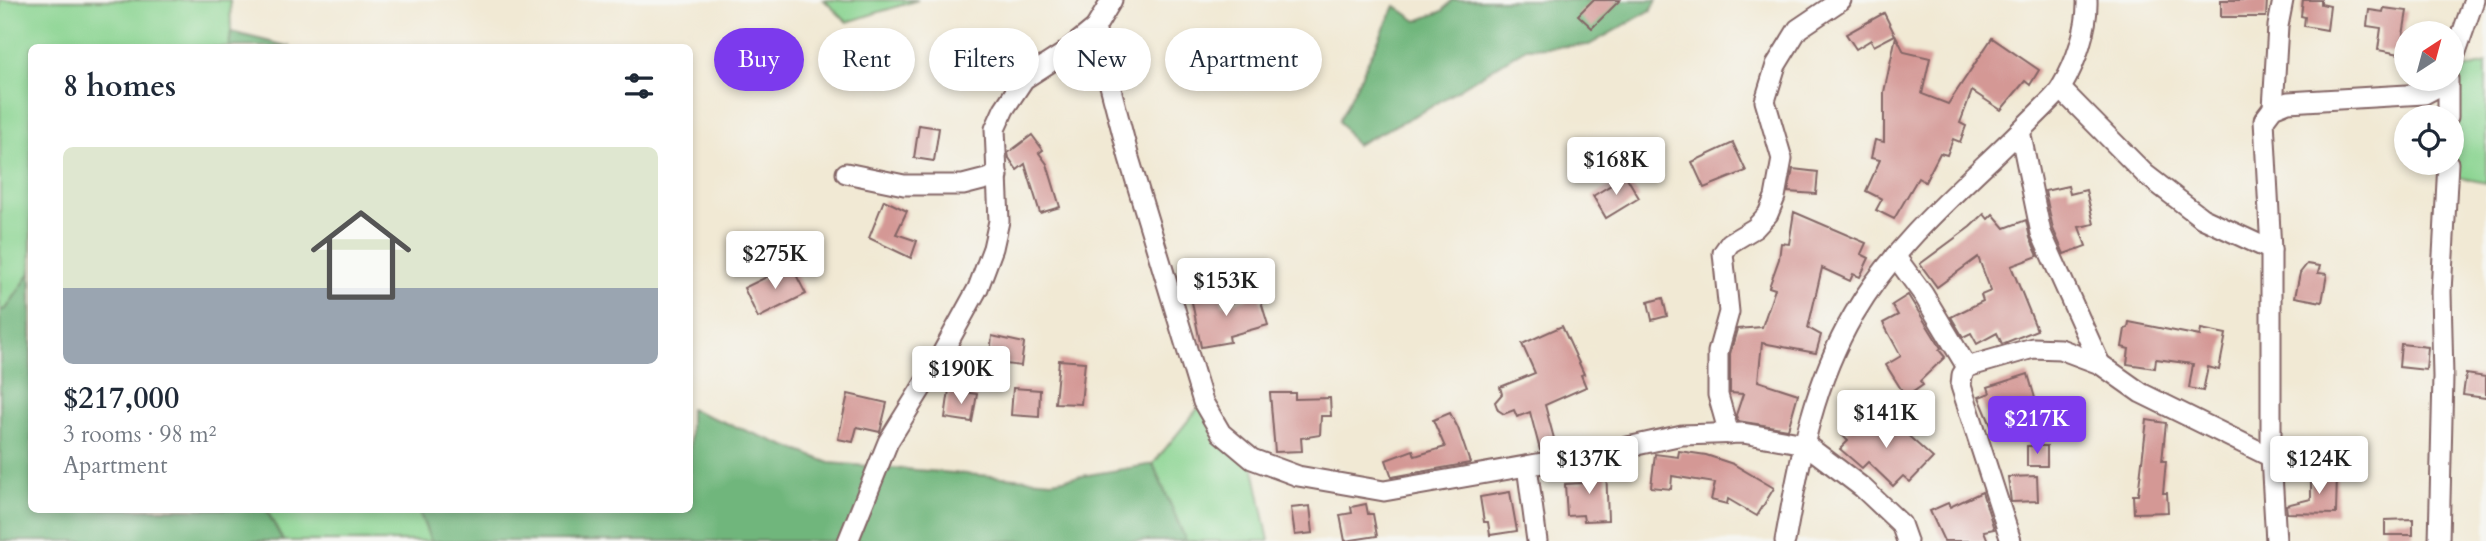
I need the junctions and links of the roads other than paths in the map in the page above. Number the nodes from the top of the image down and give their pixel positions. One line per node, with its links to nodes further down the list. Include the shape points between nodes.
1 (1112, 0): 7 (street)
2 (1841, 0): 21 (street, via 1798,29 1776,65 1765,102 1782,159 1775,197 1768,214 1723,253 1729,312 1718,352 1718,395)
3 (2087, 0): 9 (street, via 2082,33)
4 (2283, 0): 12 (street)
5 (2472, 2): 6 (street)
6 (2464, 26)
7 (1095, 28)
8 (1053, 59): 16 (street, via 1024,79 1004,109 995,129)
9 (2061, 89): 13 (street); 17 (street, via 2155,181 2202,218)
10 (1111, 91): 24 (street, via 1187,354 1203,402 1221,433 1252,459 1298,476 1384,491)
11 (2430, 91): 12 (street, via 2288,102)
12 (2273, 108): 17 (street, via 2264,120)
13 (2020, 131): 18 (street); 19 (street, via 2041,233)
14 (846, 173): 16 (street, via 904,185 963,185)
15 (2447, 175): 31 (street)
16 (998, 176): 25 (street, via 999,221 978,288 888,442)
17 (2271, 250): 23 (street)
18 (1895, 256): 20 (street); 22 (street, via 1855,312 1829,362 1815,397)
19 (2100, 364): 20 (street, via 2060,349 2033,348); 23 (street, via 2141,393)
20 (1967, 367): 29 (street, via 1961,386)
21 (1729, 434): 22 (street); 24 (street, via 1682,435)
22 (1805, 444): 27 (street); 28 (street, via 1901,524)
23 (2271, 457): 30 (street)
24 (1527, 466): 26 (street)
25 (848, 541)
26 (1537, 541)
27 (1785, 541)
28 (1907, 541)
29 (2011, 541)
30 (2276, 541)
31 (2438, 541)

